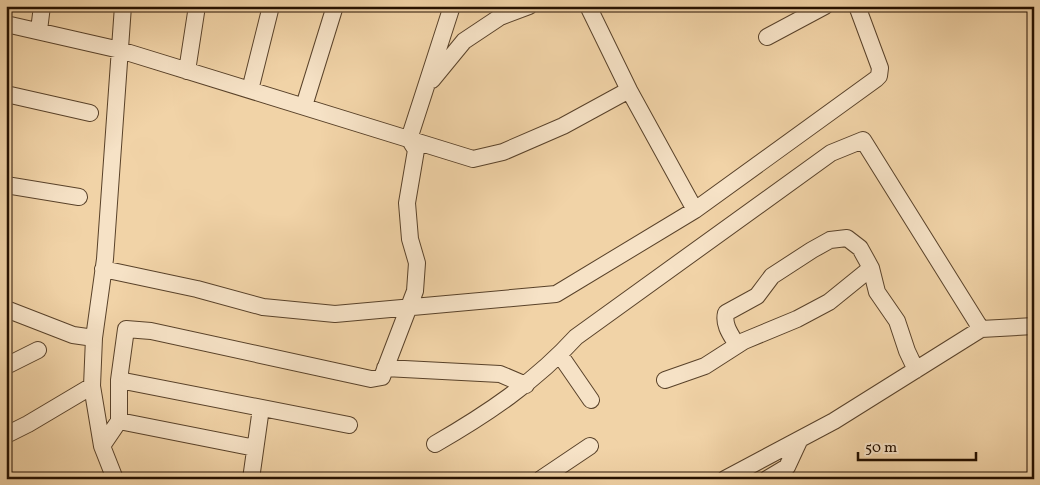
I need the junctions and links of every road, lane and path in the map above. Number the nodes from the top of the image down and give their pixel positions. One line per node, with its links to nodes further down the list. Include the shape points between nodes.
1 (42, 6): 12 (street)
2 (123, 6): 14 (street)
3 (197, 6): 15 (street)
4 (271, 6): 17 (street)
5 (335, 6): 20 (street)
6 (452, 6): 16 (street)
7 (529, 6): 16 (street, via 500,17 464,41)
8 (588, 6): 18 (street)
9 (826, 6): 13 (street)
10 (857, 6): 25 (street, via 880,68 879,76)
11 (6, 24): 12 (street)
12 (39, 30): 14 (street)
13 (767, 37)
14 (120, 50): 15 (street); 27 (street)
15 (187, 71): 17 (street)
16 (426, 88): 22 (street)
17 (250, 90): 20 (street)
18 (629, 90): 22 (street, via 563,126 503,152 473,159); 25 (street)
19 (6, 94): 21 (street)
20 (304, 106): 22 (street)
21 (90, 113)
22 (409, 140): 28 (street, via 416,150 407,203 410,239 417,263 415,291)
23 (6, 185): 24 (street)
24 (79, 197)
25 (695, 210): 28 (street, via 556,294)
26 (871, 268): 33 (street, via 829,302); 33 (street, via 860,248 847,238 830,240 812,250 767,280 756,296 726,313 727,328); 38 (street, via 877,292 897,321)
27 (103, 269): 28 (street, via 263,307 335,314); 32 (street)
28 (408, 307): 37 (street)
29 (6, 309): 32 (street, via 73,335)
30 (1034, 326): 31 (street)
31 (981, 329): 35 (street, via 864,140 831,153 576,337); 38 (street)
32 (94, 338): 42 (street)
33 (737, 345): 40 (street, via 705,366)
34 (38, 350): 36 (street)
35 (560, 355): 41 (street); 43 (street)
36 (6, 366)
37 (385, 368): 39 (street, via 382,377 371,379 151,331 126,329); 41 (street, via 500,374)
38 (916, 370): 48 (street)
39 (119, 380): 44 (street); 45 (street)
40 (665, 380)
41 (526, 385): 49 (street, via 483,416)
42 (92, 386): 47 (street); 50 (street)
43 (591, 400)
44 (261, 408): 46 (street); 52 (street)
45 (118, 421): 50 (street); 52 (street)
46 (350, 425)
47 (6, 435)
48 (800, 439): 56 (street); 57 (street, via 787,468)
49 (435, 444)
50 (102, 446): 53 (street)
51 (590, 446): 55 (street)
52 (255, 448): 54 (street)
53 (115, 479)
54 (252, 479)
55 (541, 479)
56 (725, 479)
57 (767, 479)

